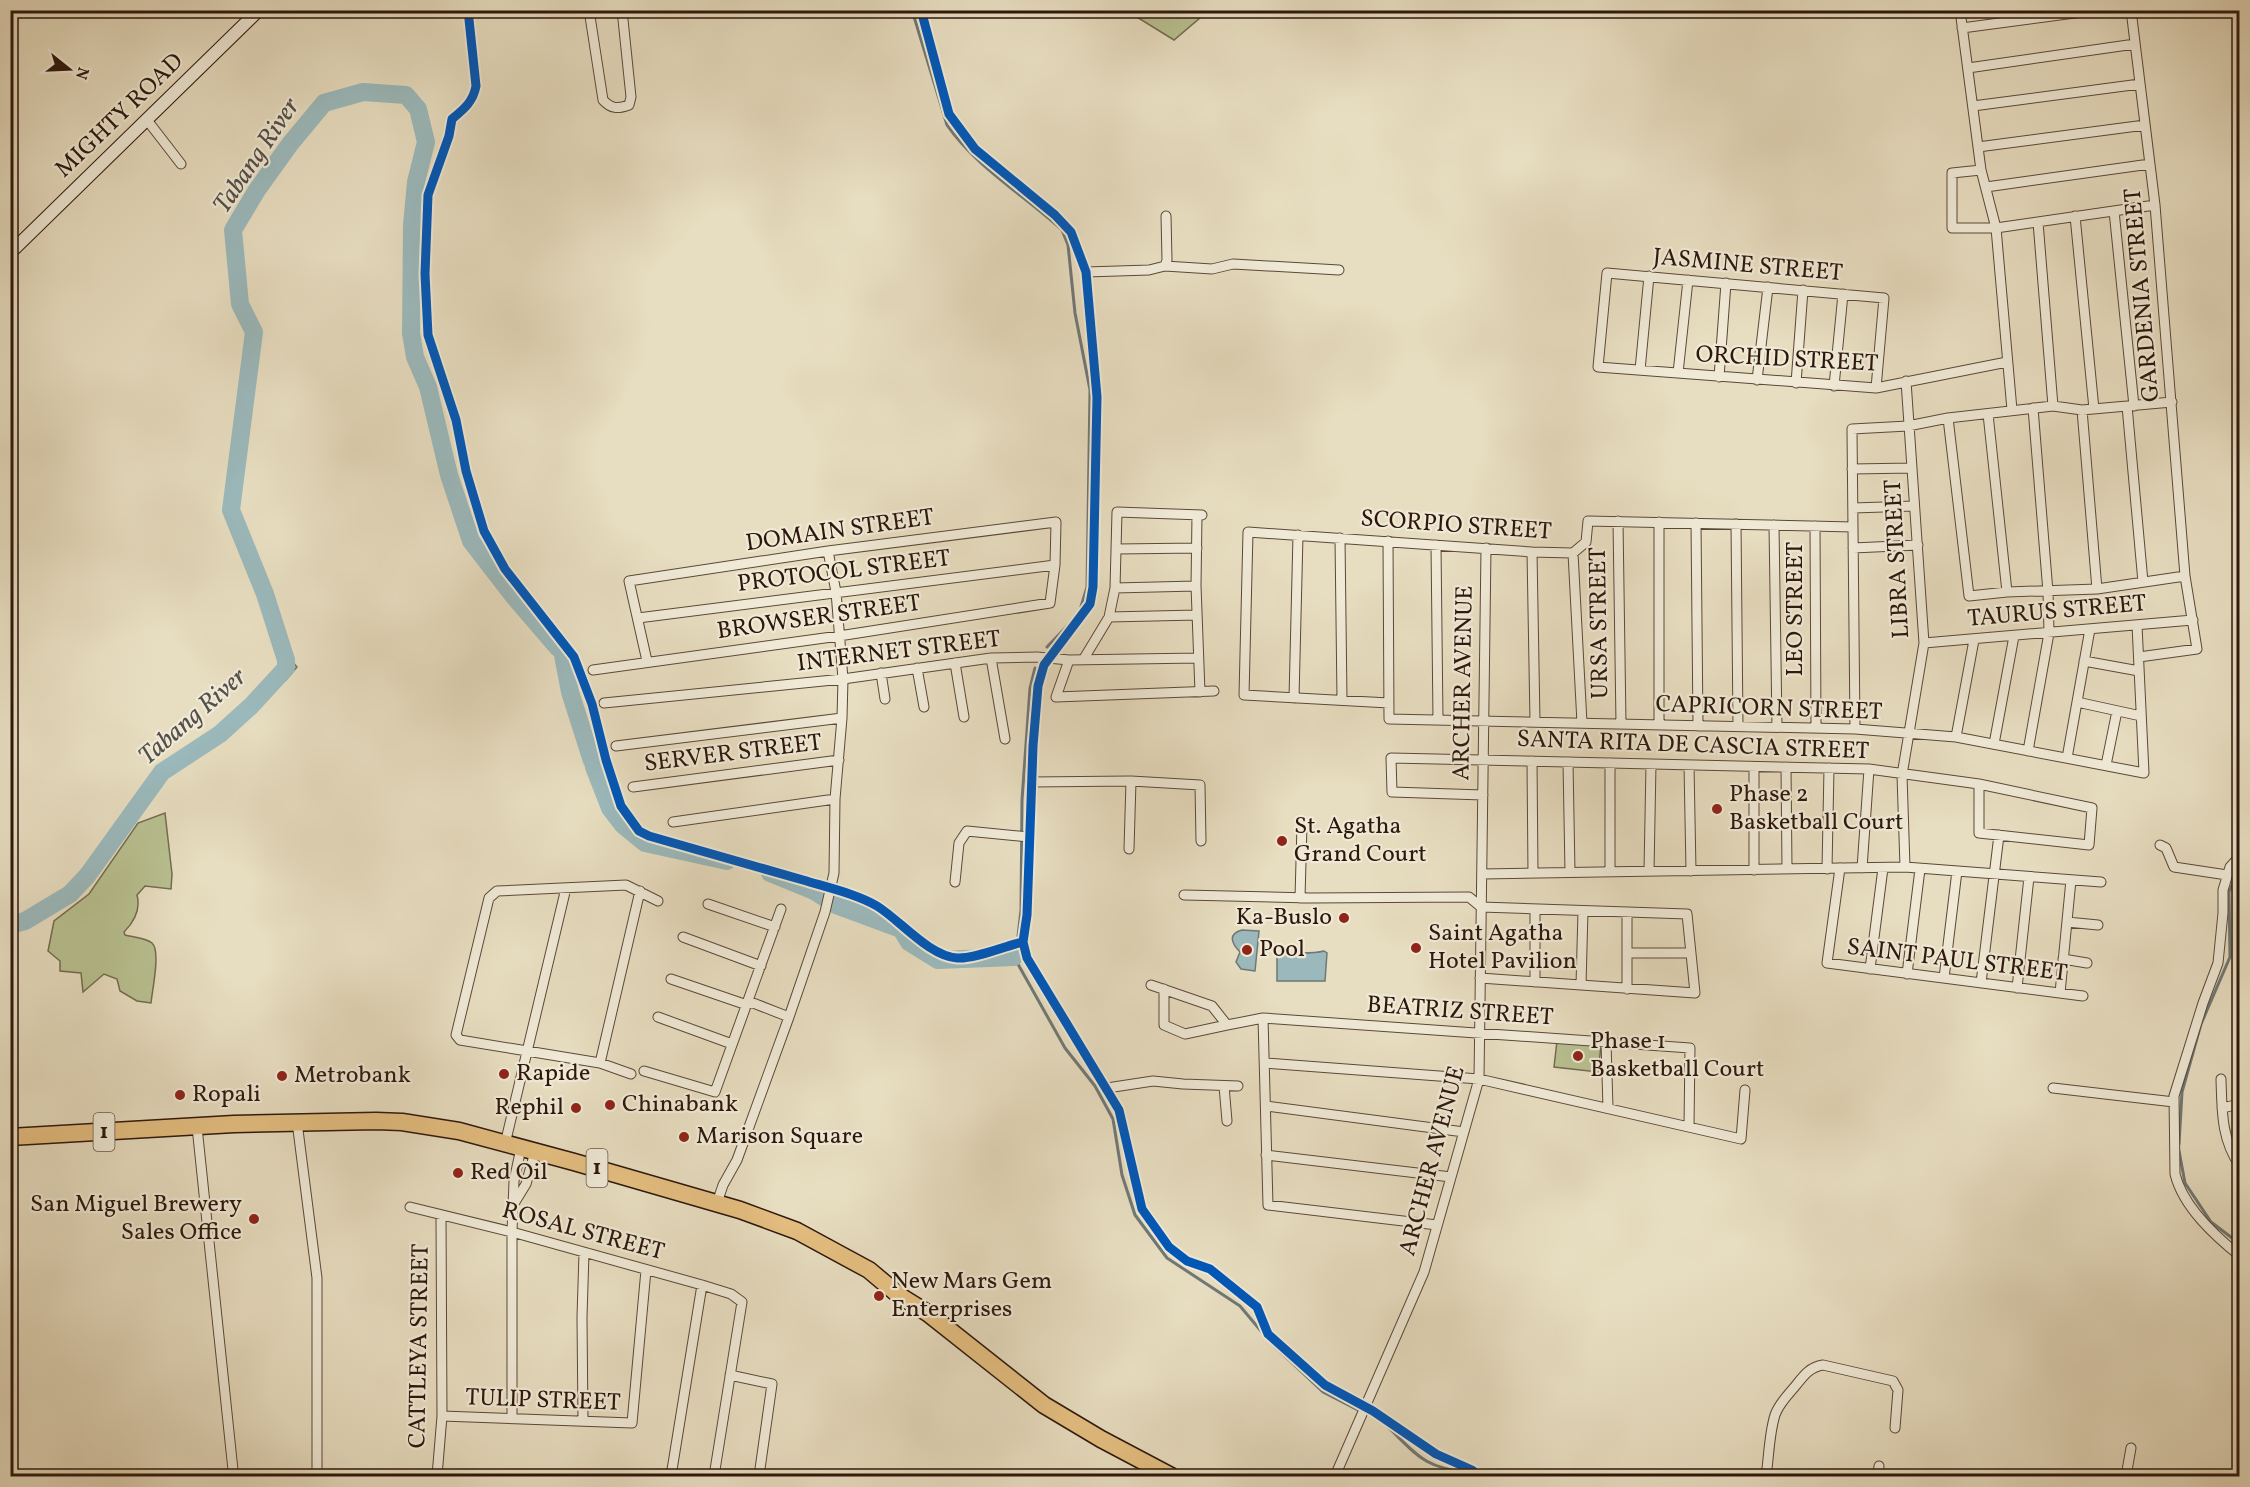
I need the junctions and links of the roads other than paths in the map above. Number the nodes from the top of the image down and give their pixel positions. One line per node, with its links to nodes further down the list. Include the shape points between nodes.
1 (259, 10): 14 (street, MIGHTY ROAD)
2 (468, 10): 195 (street, via 476,86 474,97 452,119 428,195 425,274 428,335 456,420 484,531 505,570 574,657 592,704 621,806 639,831)
3 (589, 10): 4 (street, via 603,100 618,109 629,105 631,97)
4 (622, 10)
5 (921, 10): 30 (street, via 949,114 975,149 1071,232)
6 (1960, 10): 9 (street)
7 (2097, 10): 9 (street)
8 (2130, 10): 10 (street, GARDENIA STREET)
9 (1962, 28): 11 (street)
10 (2135, 44): 11 (street); 12 (street, GARDENIA STREET)
11 (1968, 68): 13 (street)
12 (2140, 84): 13 (street); 15 (street, GARDENIA STREET)
13 (1973, 106): 16 (street)
14 (147, 120): 17 (street); 27 (street, MIGHTY ROAD)
15 (2145, 125): 16 (street); 18 (street, GARDENIA STREET)
16 (1978, 147): 19 (street)
17 (180, 164)
18 (2150, 164): 20 (street); 21 (street, GARDENIA STREET)
19 (1981, 170): 20 (street); 26 (street, via 1952,173 1952,228)
20 (1986, 187): 26 (street)
21 (2155, 204): 22 (street); 47 (street, GARDENIA STREET)
22 (2114, 211): 24 (street); 49 (street)
23 (1166, 216): 28 (street)
24 (2075, 216): 25 (street); 51 (street)
25 (2038, 222): 26 (street); 48 (street)
26 (1996, 228): 37 (street)
27 (10, 252)
28 (1165, 266): 29 (street, via 1212,268 1233,264); 30 (street)
29 (1339, 270)
30 (1086, 272): 102 (street, via 1097,397 1093,587 1090,604)
31 (1649, 276): 32 (street, JASMINE STREET); 38 (street, JASMINE STREET, via 1607,273); 39 (street)
32 (1688, 280): 33 (street, JASMINE STREET); 40 (street)
33 (1726, 284): 34 (street, JASMINE STREET); 41 (street)
34 (1767, 287): 35 (street, JASMINE STREET); 42 (street)
35 (1803, 290): 36 (street, JASMINE STREET); 44 (street)
36 (1844, 294): 45 (street); 46 (street, JASMINE STREET, via 1884,298)
37 (2007, 363): 43 (street, ORCHID STREET); 52 (street)
38 (1598, 367): 39 (street, ORCHID STREET)
39 (1640, 370): 40 (street, ORCHID STREET)
40 (1678, 374): 41 (street, ORCHID STREET)
41 (1719, 377): 42 (street, ORCHID STREET)
42 (1757, 380): 44 (street, ORCHID STREET)
43 (1906, 381): 46 (street, ORCHID STREET); 56 (street, LIBRA STREET)
44 (1796, 382): 45 (street, ORCHID STREET)
45 (1834, 386): 46 (street, ORCHID STREET)
46 (1876, 388)
47 (2172, 402): 49 (street); 81 (street, GARDENIA STREET)
48 (2053, 406): 50 (street); 53 (street)
49 (2131, 406): 51 (street); 82 (street)
50 (2033, 408): 52 (street); 86 (street)
51 (2094, 409): 53 (street)
52 (2012, 410): 54 (street)
53 (2082, 410): 85 (street)
54 (1988, 414): 55 (street); 88 (street)
55 (1948, 418): 56 (street); 88 (street, via 1969,596)
56 (1908, 426): 57 (street, LIBRA STREET); 58 (street, via 1852,429)
57 (1912, 468): 58 (street); 59 (street, LIBRA STREET)
58 (1852, 469): 60 (street)
59 (1914, 506): 60 (street); 72 (street, LIBRA STREET)
60 (1853, 508): 67 (street)
61 (1618, 521): 62 (street, SCORPIO STREET); 79 (street, SCORPIO STREET, via 1588,520 1586,542); 131 (street, URSA STREET)
62 (1659, 522): 63 (street, SCORPIO STREET); 132 (street)
63 (1696, 523): 64 (street, SCORPIO STREET); 133 (street)
64 (1736, 524): 65 (street, SCORPIO STREET); 134 (street)
65 (1774, 525): 66 (street, SCORPIO STREET); 135 (street)
66 (1815, 526): 67 (street, SCORPIO STREET); 136 (street, LEO STREET)
67 (1853, 527): 75 (street)
68 (1298, 535): 69 (street, SCORPIO STREET); 116 (street); 116 (street, SCORPIO STREET, via 1248,532 1244,695)
69 (1340, 538): 70 (street, SCORPIO STREET); 118 (street)
70 (1388, 541): 71 (street, SCORPIO STREET); 121 (street)
71 (1436, 545): 74 (street, SCORPIO STREET); 127 (street)
72 (1918, 545): 75 (street); 99 (street, LIBRA STREET)
73 (1197, 548): 76 (street); 76 (street, via 1199,515 1118,512); 83 (street)
74 (1486, 548): 78 (street, SCORPIO STREET); 128 (street, ARCHER AVENUE)
75 (1853, 548): 137 (street)
76 (1117, 549): 84 (street)
77 (828, 551): 80 (street, DOMAIN STREET, via 1056,522); 87 (street); 91 (street, DOMAIN STREET, via 629,581)
78 (1532, 552): 79 (street, SCORPIO STREET); 129 (street)
79 (1573, 553): 130 (street)
80 (1055, 565): 87 (street, PROTOCOL STREET); 96 (street, BROWSER STREET, via 1050,603)
81 (2185, 576): 82 (street); 92 (street)
82 (2143, 582): 85 (street)
83 (1196, 586): 84 (street); 89 (street)
84 (1115, 588): 90 (street)
85 (2097, 589): 86 (street)
86 (2048, 591): 88 (street); 95 (street)
87 (836, 592): 91 (street, PROTOCOL STREET); 96 (street)
88 (2007, 592)
89 (1197, 615): 90 (street); 103 (street)
90 (1109, 617): 105 (street)
91 (638, 618): 106 (street)
92 (2193, 620): 93 (street, TAURUS STREET); 100 (street, via 2197,649)
93 (2137, 625): 94 (street, TAURUS STREET); 100 (street)
94 (2090, 629): 95 (street, TAURUS STREET); 107 (street)
95 (2049, 633): 97 (street, TAURUS STREET); 143 (street)
96 (839, 636): 106 (street, BROWSER STREET); 113 (street)
97 (2014, 636): 98 (street, TAURUS STREET); 141 (street)
98 (1974, 640): 99 (street, TAURUS STREET); 139 (street)
99 (1924, 643): 138 (street, LIBRA STREET)
100 (2139, 657): 111 (street)
101 (991, 658): 102 (street, INTERNET STREET); 108 (street, INTERNET STREET); 140 (street)
102 (1050, 658): 104 (street, INTERNET STREET); 159 (street, via 1044,665 1037,693)
103 (1198, 658): 105 (street, INTERNET STREET); 115 (street)
104 (1069, 660): 105 (street, INTERNET STREET); 115 (street, via 1056,697)
105 (1083, 660)
106 (647, 661): 110 (street, BROWSER STREET)
107 (2084, 661): 111 (street); 119 (street)
108 (955, 663): 109 (street, INTERNET STREET); 125 (street)
109 (917, 668): 112 (street, INTERNET STREET); 122 (street)
110 (593, 670)
111 (2139, 671): 124 (street)
112 (881, 673): 113 (street, INTERNET STREET); 117 (street)
113 (843, 679): 120 (street, INTERNET STREET); 126 (street)
114 (1214, 691): 115 (street)
115 (1200, 692)
116 (1294, 698): 118 (street)
117 (885, 699)
118 (1342, 700): 121 (street)
119 (2077, 702): 123 (street); 144 (street)
120 (604, 703)
121 (1389, 703): 127 (street, CAPRICORN STREET, via 1389,719)
122 (924, 707)
123 (2117, 711): 124 (street); 152 (street)
124 (2141, 716): 152 (street, CAPRICORN STREET, via 2144,772)
125 (964, 717)
126 (842, 718): 142 (street); 145 (street)
127 (1438, 720): 128 (street, CAPRICORN STREET)
128 (1484, 721): 129 (street, CAPRICORN STREET); 146 (street, ARCHER AVENUE)
129 (1535, 722): 130 (street, CAPRICORN STREET)
130 (1582, 723): 131 (street, CAPRICORN STREET)
131 (1621, 724): 132 (street, CAPRICORN STREET)
132 (1659, 725): 133 (street, CAPRICORN STREET)
133 (1698, 726): 134 (street, CAPRICORN STREET)
134 (1738, 726): 135 (street, CAPRICORN STREET)
135 (1777, 727): 136 (street, CAPRICORN STREET)
136 (1816, 728): 137 (street, CAPRICORN STREET)
137 (1855, 729): 138 (street, CAPRICORN STREET)
138 (1909, 734): 139 (street, CAPRICORN STREET); 157 (street, LIBRA STREET)
139 (1956, 737): 141 (street, CAPRICORN STREET)
140 (1005, 739)
141 (1994, 744): 143 (street, CAPRICORN STREET)
142 (616, 746)
143 (2028, 751): 144 (street, CAPRICORN STREET)
144 (2067, 758): 152 (street, CAPRICORN STREET)
145 (839, 760): 161 (street, SERVER STREET); 163 (street)
146 (1483, 760): 147 (street, SANTA RITA DE CASCIA STREET); 162 (street, ARCHER AVENUE); 162 (street, SANTA RITA DE CASCIA STREET, via 1391,758 1392,792)
147 (1532, 761): 148 (street, SANTA RITA DE CASCIA STREET); 185 (street)
148 (1568, 762): 149 (street, SANTA RITA DE CASCIA STREET); 183 (street)
149 (1610, 763): 150 (street, SANTA RITA DE CASCIA STREET); 184 (street)
150 (1651, 764): 151 (street, SANTA RITA DE CASCIA STREET); 180 (street)
151 (1689, 765): 153 (street, SANTA RITA DE CASCIA STREET); 181 (street)
152 (2106, 765)
153 (1754, 766): 154 (street, SANTA RITA DE CASCIA STREET); 179 (street)
154 (1786, 767): 155 (street, SANTA RITA DE CASCIA STREET); 178 (street)
155 (1829, 768): 156 (street, SANTA RITA DE CASCIA STREET); 173 (street)
156 (1869, 769): 157 (street, SANTA RITA DE CASCIA STREET); 175 (street)
157 (1902, 775): 160 (street, SANTA RITA DE CASCIA STREET); 172 (street, LIBRA STREET)
158 (1131, 781): 159 (street); 168 (street, via 1200,785); 170 (street)
159 (1031, 782): 167 (street)
160 (1980, 784): 166 (street, via 1979,833); 166 (street, SANTA RITA DE CASCIA STREET, via 2092,808 2089,845)
161 (633, 787)
162 (1482, 795): 186 (street, ARCHER AVENUE)
163 (836, 799): 164 (street); 195 (street)
164 (673, 822)
165 (1302, 824): 197 (street)
166 (1999, 835): 187 (street)
167 (1024, 837): 191 (street, via 967,831 958,843); 209 (street, via 1027,915)
168 (1201, 841)
169 (2160, 845): 188 (street, via 2166,848 2171,866)
170 (1129, 849)
171 (2240, 856): 188 (street)
172 (1905, 867): 176 (street); 177 (street)
173 (1827, 868): 174 (street); 178 (street)
174 (1840, 868): 175 (street); 215 (street, SAINT PAUL STREET, via 1827,963)
175 (1862, 868): 176 (street)
176 (1883, 868): 215 (street)
177 (1920, 868): 182 (street); 216 (street)
178 (1787, 869): 179 (street)
179 (1754, 870): 181 (street)
180 (1649, 871): 181 (street); 184 (street)
181 (1691, 871)
182 (1957, 871): 187 (street); 219 (street)
183 (1570, 872): 184 (street); 185 (street)
184 (1610, 872)
185 (1533, 873): 186 (street)
186 (1482, 874): 200 (street, ARCHER AVENUE)
187 (1995, 874): 189 (street); 221 (street)
188 (2227, 875): 249 (street, via 2218,963)
189 (2030, 877): 190 (street); 224 (street)
190 (2071, 880): 192 (street); 205 (street)
191 (955, 882)
192 (2101, 882)
193 (566, 888): 194 (street, via 626,885); 237 (street); 237 (street, via 497,891 489,898 456,1035 460,1040)
194 (640, 891): 198 (street); 239 (street)
195 (831, 891): 209 (street, via 875,905 942,955 974,956); 231 (street)
196 (1184, 896): 197 (street)
197 (1300, 898): 200 (street, via 1469,897)
198 (658, 901)
199 (708, 904): 207 (street)
200 (1481, 907): 202 (street); 218 (street, ARCHER AVENUE)
201 (782, 909): 207 (street)
202 (1535, 909): 203 (street); 220 (street)
203 (1583, 911): 204 (street); 223 (street)
204 (1627, 912): 210 (street); 211 (street, via 1687,914)
205 (2067, 922): 206 (street); 212 (street)
206 (2098, 926)
207 (775, 927): 214 (street)
208 (683, 937): 214 (street)
209 (1023, 942): 246 (street, via 1027,958)
210 (1627, 953): 211 (street); 226 (street)
211 (1691, 953): 226 (street, via 1695,993)
212 (2063, 959): 213 (street); 227 (street)
213 (2087, 963)
214 (761, 966): 229 (street)
215 (1870, 969): 216 (street, SAINT PAUL STREET)
216 (1907, 974): 219 (street, SAINT PAUL STREET)
217 (670, 978): 229 (street)
218 (1480, 978): 220 (street); 234 (street, ARCHER AVENUE)
219 (1944, 978): 221 (street, SAINT PAUL STREET)
220 (1535, 982): 223 (street)
221 (1982, 983): 224 (street, SAINT PAUL STREET)
222 (1150, 985): 225 (street)
223 (1581, 985): 226 (street)
224 (2017, 988): 227 (street, SAINT PAUL STREET)
225 (1164, 989): 233 (street, via 1212,1006); 233 (street, BEATRIZ STREET, via 1164,1025 1185,1034)
226 (1628, 989)
227 (2060, 993): 228 (street, SAINT PAUL STREET)
228 (2083, 996)
229 (747, 1003): 231 (street); 236 (street)
230 (658, 1017): 236 (street)
231 (789, 1017): 264 (street, via 737,1160)
232 (1263, 1018): 233 (street, BEATRIZ STREET); 234 (street, BEATRIZ STREET); 238 (street)
233 (1227, 1025)
234 (1479, 1033): 235 (street, BEATRIZ STREET); 242 (street, ARCHER AVENUE)
235 (1606, 1042): 252 (street); 257 (street, BEATRIZ STREET, via 1690,1047)
236 (732, 1044): 240 (street, via 715,1092)
237 (527, 1052): 239 (street); 260 (street)
238 (1265, 1063): 242 (street); 251 (street)
239 (600, 1064): 241 (street)
240 (644, 1071)
241 (631, 1074)
242 (1479, 1079): 252 (street); 258 (street, ARCHER AVENUE)
243 (2221, 1079): 253 (street)
244 (1224, 1086): 245 (street); 246 (street, via 1153,1081); 254 (street)
245 (1238, 1086)
246 (1107, 1088): 275 (street, via 1119,1110 1142,1209 1157,1233 1187,1261 1210,1269 1257,1307 1268,1334 1325,1385)
247 (2053, 1088): 249 (street)
248 (1745, 1090): 257 (street, via 1741,1139)
249 (2174, 1102): 271 (street, via 2177,1185 2210,1232)
250 (2240, 1104): 253 (street)
251 (1266, 1106): 258 (street); 261 (street)
252 (1608, 1108): 257 (street)
253 (2222, 1108): 262 (street, via 2223,1128)
254 (1227, 1121)
255 (297, 1122): 256 (highway, 1); 260 (highway, 1, via 402,1122); 283 (street, via 317,1278)
256 (197, 1127): 259 (highway, 1); 282 (street)
257 (1689, 1127)
258 (1464, 1132): 263 (street, ARCHER AVENUE)
259 (10, 1137)
260 (521, 1148): 264 (highway, 1); 265 (street); 265 (street, via 526,1184)
261 (1266, 1155): 263 (street); 268 (street, via 1268,1205)
262 (2240, 1166)
263 (1451, 1177): 268 (street, ARCHER AVENUE)
264 (717, 1203): 288 (highway, 1, via 797,1231 869,1270 1044,1405)
265 (513, 1204): 269 (street)
266 (410, 1207): 267 (street, ROSAL STREET)
267 (441, 1216): 269 (street, ROSAL STREET); 276 (street, CATTLEYA STREET)
268 (1437, 1225): 275 (street, ARCHER AVENUE, via 1424,1272)
269 (512, 1232): 270 (street, ROSAL STREET); 277 (street)
270 (584, 1253): 272 (street, ROSAL STREET); 278 (street)
271 (2240, 1257)
272 (646, 1270): 273 (street, ROSAL STREET); 278 (street, TULIP STREET, via 632,1423)
273 (702, 1285): 274 (street, ROSAL STREET, via 731,1294 742,1302); 285 (street)
274 (730, 1376): 286 (street); 287 (street, via 772,1384)
275 (1365, 1407): 289 (street, ARCHER AVENUE); 290 (street, via 1436,1454)
276 (442, 1416): 277 (street, TULIP STREET); 284 (street, CATTLEYA STREET)
277 (512, 1418): 278 (street, TULIP STREET)
278 (583, 1421)
279 (1895, 1428): 291 (street, via 1898,1390 1893,1381 1817,1366 1806,1372 1775,1415)
280 (2131, 1448): 293 (street)
281 (1879, 1466): 292 (street)
282 (231, 1476)
283 (317, 1476)
284 (437, 1476)
285 (671, 1476)
286 (714, 1476)
287 (759, 1476)
288 (1171, 1476)
289 (1335, 1476)
290 (1480, 1476)
291 (1766, 1476)
292 (1878, 1476)
293 (2126, 1476)

